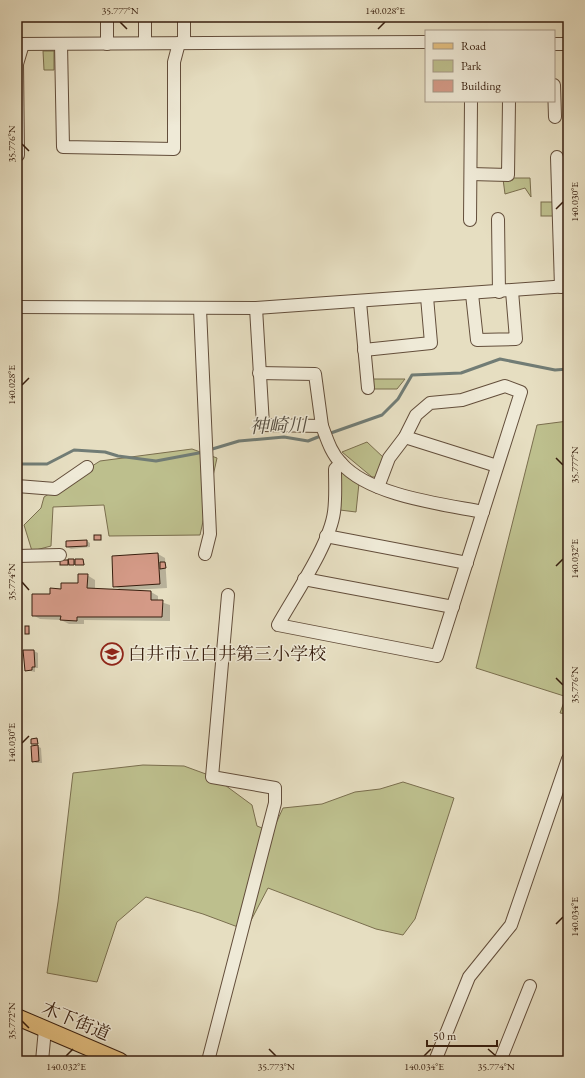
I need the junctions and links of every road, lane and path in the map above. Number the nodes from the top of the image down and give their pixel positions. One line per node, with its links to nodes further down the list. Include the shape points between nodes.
1 (107, 17): 9 (street)
2 (145, 17): 5 (street)
3 (184, 17): 6 (street)
4 (425, 42): 6 (street)
5 (145, 43): 6 (street); 9 (street)
6 (181, 43): 8 (street, via 174,62 175,153 63,147)
7 (20, 44): 8 (street); 16 (street, via 17,64)
8 (62, 44): 9 (street)
9 (107, 44)
10 (555, 44): 11 (street)
11 (568, 44)
12 (471, 102): 18 (street)
13 (510, 102): 18 (street, via 508,175)
14 (555, 102): 15 (street)
15 (555, 117)
16 (18, 155)
17 (557, 157): 21 (street)
18 (471, 174): 20 (street)
19 (498, 219): 23 (street)
20 (470, 220)
21 (565, 287): 22 (street)
22 (512, 291): 23 (street); 24 (street, via 516,339 477,340)
23 (499, 292): 24 (street)
24 (472, 294): 25 (street)
25 (427, 297): 26 (street); 30 (street, via 431,343)
26 (360, 302): 28 (street); 30 (street)
27 (17, 307): 29 (street)
28 (256, 308): 29 (street); 31 (street)
29 (200, 309): 42 (street, via 210,534)
30 (364, 350): 32 (street)
31 (259, 374): 33 (street, via 315,374); 33 (street, via 263,425)
32 (368, 388)
33 (322, 426): 35 (street, via 329,445)
34 (405, 437): 36 (street); 36 (street, via 416,415 430,403 462,400 505,386 520,392); 39 (street, via 389,458)
35 (341, 463): 39 (street, via 360,479); 41 (street, via 335,469 334,513)
36 (497, 466): 40 (street)
37 (87, 467): 38 (street, via 55,489)
38 (17, 486)
39 (378, 487): 40 (street)
40 (483, 512): 45 (street)
41 (326, 536): 45 (street); 46 (street)
42 (206, 554)
43 (60, 555): 44 (street)
44 (17, 556)
45 (467, 563): 48 (street)
46 (304, 579): 48 (street); 48 (street, via 278,625 437,656)
47 (228, 595): 55 (street, via 212,777 275,788 275,803)
48 (454, 606)
49 (568, 759): 56 (street, via 511,925 469,978)
50 (530, 986): 57 (street)
51 (17, 1017): 52 (main road, 木下街道)
52 (45, 1029): 53 (street); 54 (main road, 木下街道)
53 (42, 1061)
54 (120, 1061)
55 (208, 1061)
56 (436, 1061)
57 (500, 1061)

